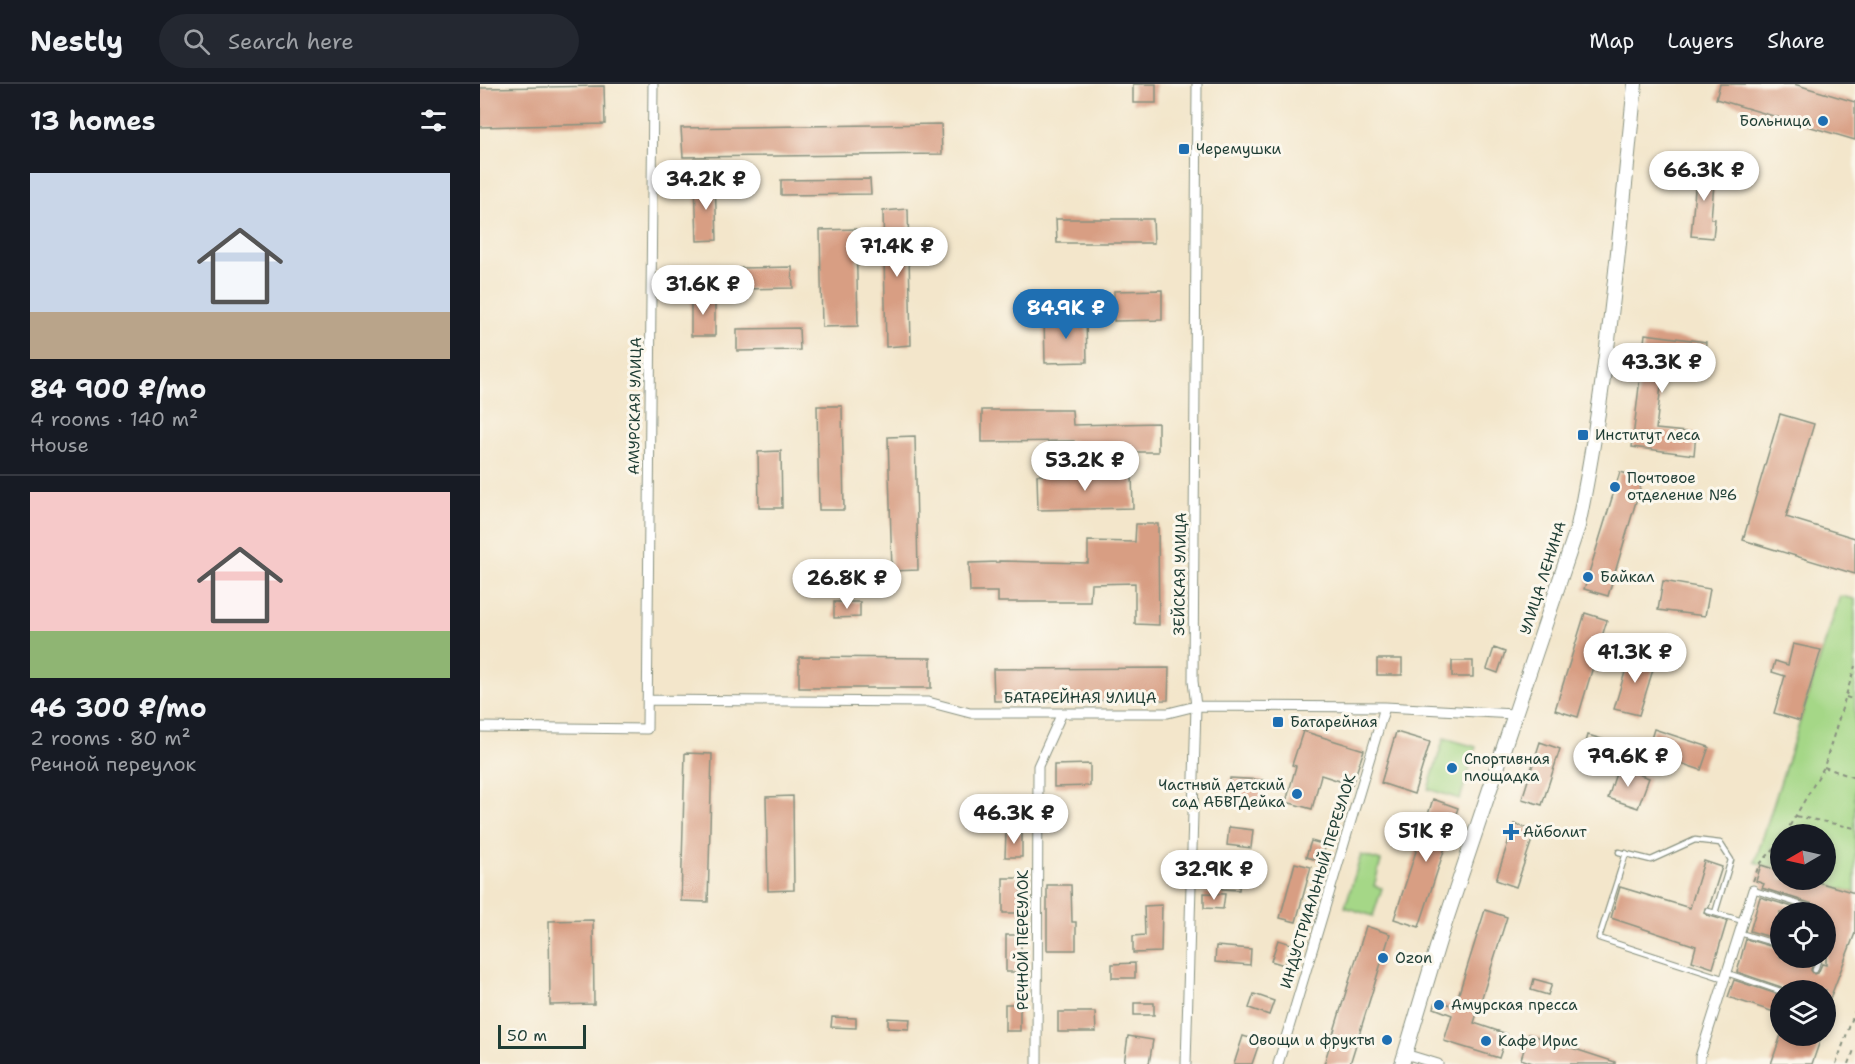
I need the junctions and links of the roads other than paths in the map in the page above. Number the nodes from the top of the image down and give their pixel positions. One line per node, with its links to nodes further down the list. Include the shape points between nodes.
1 (653, 84): 4 (street, АМУРСКАЯ УЛИЦА)
2 (1197, 84): 5 (street, ЗЕЙСКАЯ УЛИЦА, via 1193,681)
3 (1635, 84): 8 (main road, УЛИЦА ЛЕНИНА, via 1593,455 1578,526)
4 (647, 700): 7 (street, БАТАРЕЙНАЯ УЛИЦА, via 928,702 970,713); 9 (street, АМУРСКАЯ УЛИЦА, via 647,729)
5 (1196, 706): 6 (street, БАТАРЕЙНАЯ УЛИЦА); 7 (street, БАТАРЕЙНАЯ УЛИЦА, via 1168,712); 23 (street, ЗЕЙСКАЯ УЛИЦА)
6 (1385, 707): 8 (street, БАТАРЕЙНАЯ УЛИЦА); 24 (street, ИНДУСТРИАЛЬНЫЙ ПЕРЕУЛОК)
7 (1062, 713): 22 (street, РЕЧНОЙ ПЕРЕУЛОК, via 1038,766)
8 (1514, 714): 21 (main road, УЛИЦА ЛЕНИНА)
9 (480, 727)
10 (1619, 852): 11 (lane)
11 (1626, 853): 15 (lane, via 1651,860 1695,840 1719,843 1731,860); 19 (lane, via 1599,938)
12 (1753, 890): 13 (lane); 16 (street)
13 (1792, 902)
14 (1708, 911): 15 (lane)
15 (1715, 913): 16 (lane)
16 (1744, 922): 17 (street)
17 (1740, 933): 18 (lane); 19 (street)
18 (1770, 942)
19 (1726, 976): 20 (lane); 26 (street)
20 (1770, 988)
21 (1404, 1059): 25 (street)
22 (1037, 1064)
23 (1186, 1064)
24 (1278, 1064)
25 (1437, 1064)
26 (1700, 1064)

